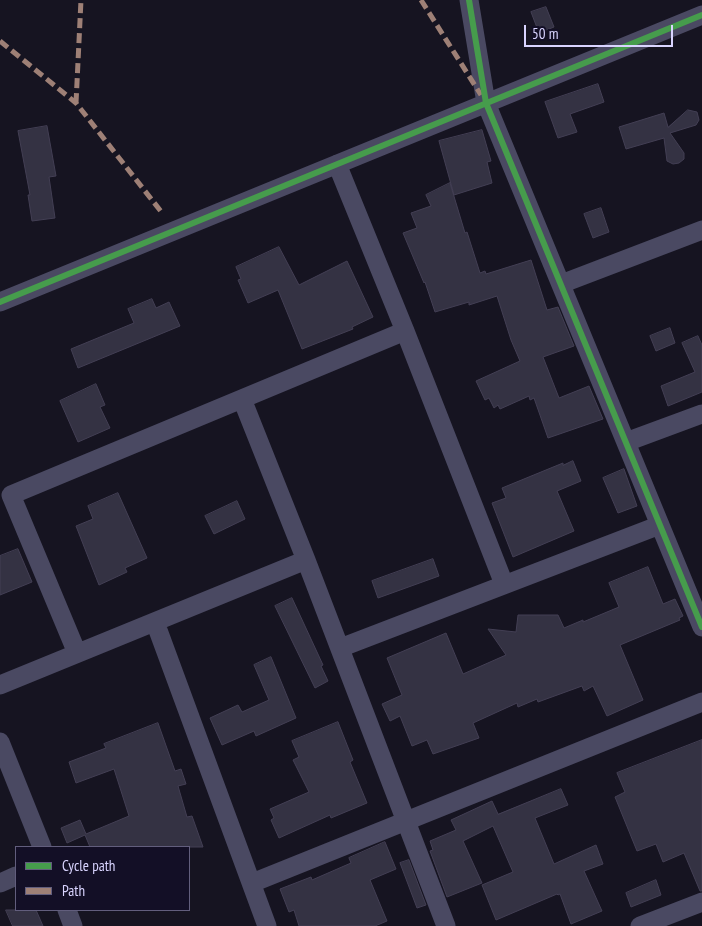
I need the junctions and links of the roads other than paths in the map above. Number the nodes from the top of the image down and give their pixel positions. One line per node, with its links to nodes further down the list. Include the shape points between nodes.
1 (469, 0): 3 (street)
2 (702, 14): 3 (street)
3 (486, 103): 4 (street); 6 (street)
4 (337, 164): 7 (street); 8 (street)
5 (702, 230): 6 (street)
6 (560, 284): 11 (street)
7 (0, 302)
8 (405, 331): 9 (street); 14 (street)
9 (242, 399): 13 (street); 18 (street, via 12,495)
10 (702, 414): 11 (street)
11 (626, 442): 12 (street)
12 (660, 525): 14 (street); 16 (street)
13 (306, 560): 15 (street); 17 (street)
14 (504, 584): 17 (street)
15 (155, 622): 18 (street); 26 (street)
16 (702, 627)
17 (340, 648): 22 (street)
18 (77, 653): 19 (street)
19 (0, 685)
20 (702, 702): 22 (street)
21 (0, 742): 23 (street)
22 (406, 821): 26 (street); 31 (street)
23 (42, 846)
24 (15, 876): 25 (street)
25 (0, 883)
26 (252, 883): 30 (street)
27 (702, 902): 32 (street)
28 (67, 911): 29 (street)
29 (73, 926)
30 (267, 926)
31 (446, 926)
32 (640, 926)

